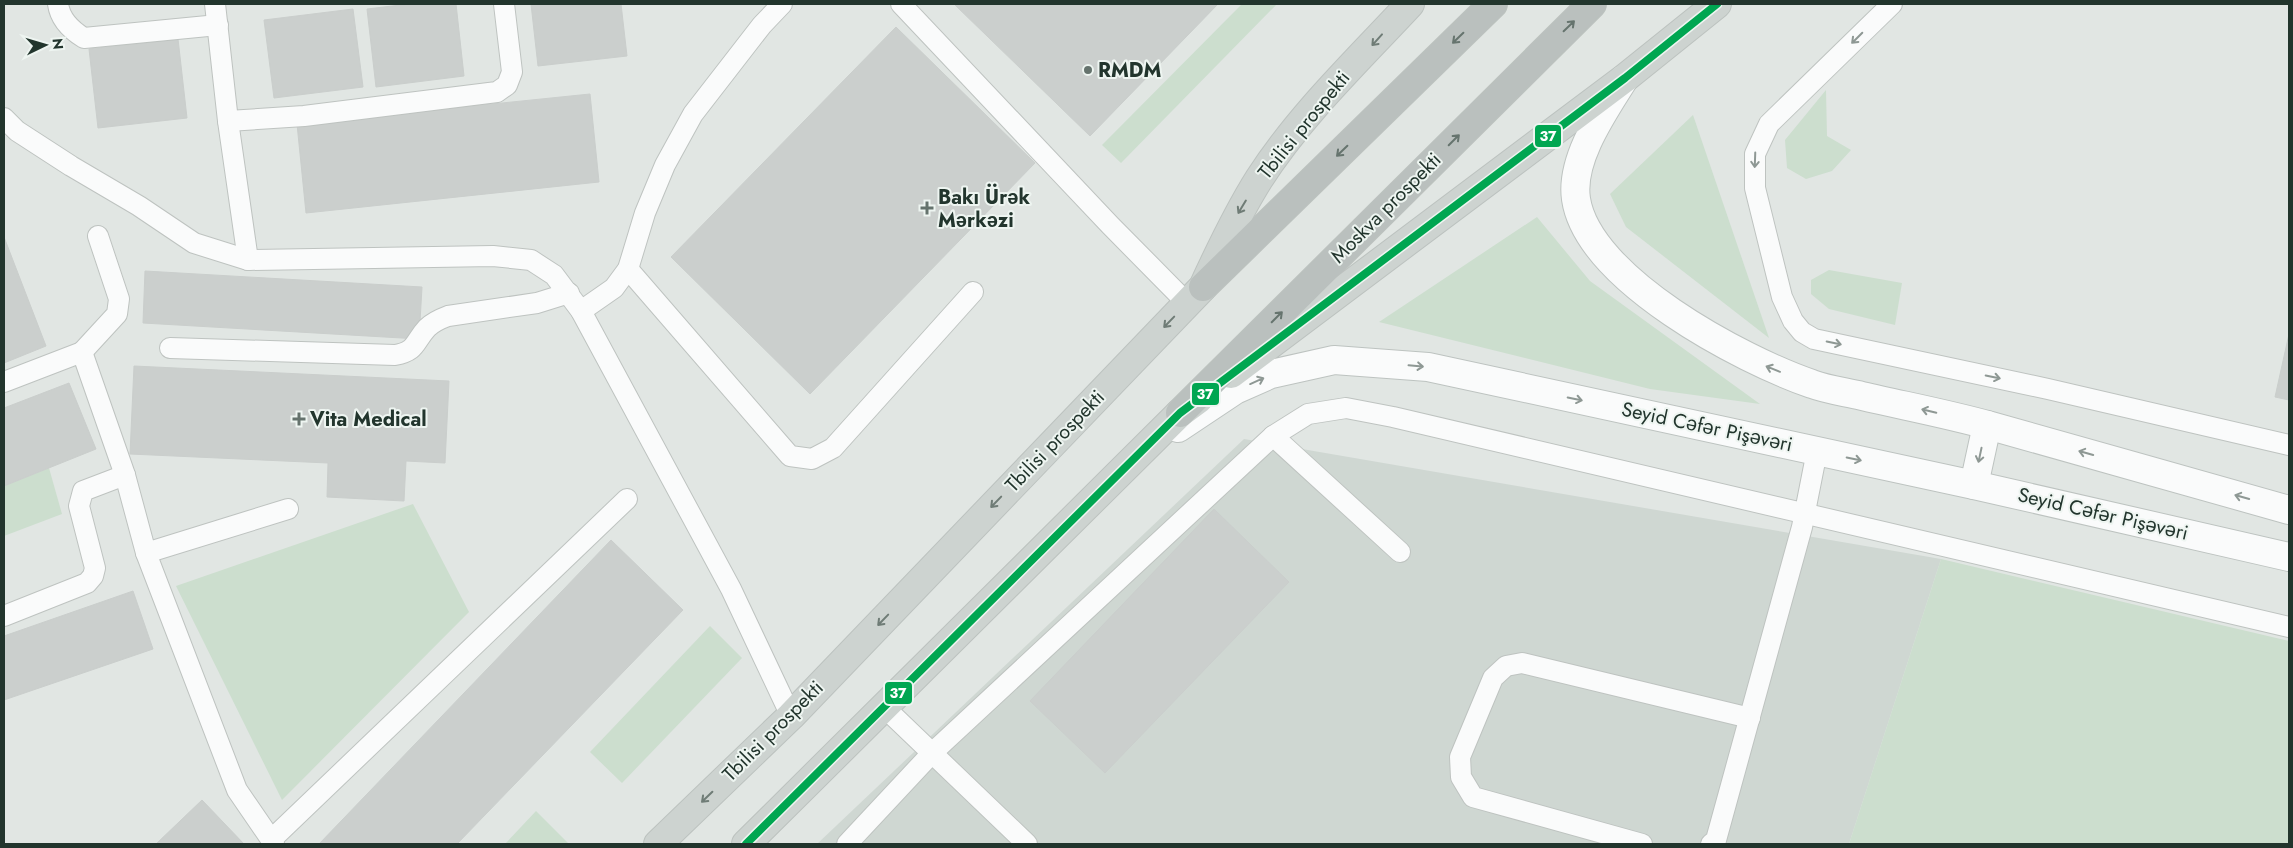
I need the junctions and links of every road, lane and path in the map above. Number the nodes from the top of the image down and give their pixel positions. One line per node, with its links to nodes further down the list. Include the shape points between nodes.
1 (58, 4): 11 (lane, via 59,12 72,31 84,38)
2 (215, 4): 11 (lane)
3 (504, 4): 14 (lane, via 512,72 507,85 497,92 304,116)
4 (782, 4): 17 (lane, via 694,114 665,165 645,213)
5 (901, 4): 20 (lane, via 1110,225)
6 (1410, 4): 20 (main road, Tbilisi prospekti, one-way to 20, via 1298,126 1259,178)
7 (1493, 4): 20 (highway, one-way to 20)
8 (1592, 4): 25 (highway, Moskva prospekti, one-way to 8)
9 (1717, 4): 12 (main road)
10 (1892, 4): 28 (lane, one-way to 28, via 1769,124 1754,154 1756,188 1782,297 1802,332 1814,339)
11 (218, 25): 14 (lane)
12 (1624, 78): 25 (main road); 26 (street, one-way to 12, via 1814,385 1753,361 1641,290 1612,265 1590,237 1576,199 1578,171 1595,126)
13 (4, 118): 16 (lane, via 17,131 194,243)
14 (228, 121): 16 (lane)
15 (98, 236): 23 (lane, via 119,299 118,314)
16 (248, 260): 19 (lane, via 493,256 531,260 554,275)
17 (628, 269): 18 (lane, via 790,456 812,459 834,448); 21 (lane, via 614,288)
18 (973, 292)
19 (569, 294): 21 (lane); 22 (lane, via 537,303 448,316 435,321 416,346 400,354)
20 (1195, 295): 43 (main road, Tbilisi prospekti, one-way to 43)
21 (581, 310): 43 (lane, via 727,581)
22 (170, 348)
23 (82, 352): 24 (lane); 31 (lane)
24 (4, 382)
25 (1180, 413): 30 (main road)
26 (1986, 425): 32 (street, one-way to 32); 35 (street, one-way to 26)
27 (1273, 436): 36 (lane, via 1308,414 1346,408); 37 (lane); 45 (lane)
28 (2289, 445)
29 (1817, 451): 30 (street, Seyid Cəfər Pişəvəri, one-way to 29, via 1235,390 1271,374 1334,360 1428,367); 32 (street, Seyid Cəfər Pişəvəri, one-way to 32); 36 (lane)
30 (1141, 452): 42 (main road)
31 (125, 475): 38 (lane); 40 (lane, via 84,491 80,498 79,506 95,568 87,583)
32 (1974, 485): 39 (street, Seyid Cəfər Pişəvəri)
33 (627, 499): 46 (lane)
34 (288, 509): 38 (lane)
35 (2289, 510)
36 (1805, 512): 41 (lane); 44 (lane)
37 (1400, 552)
38 (146, 553): 46 (lane, via 237,790)
39 (2289, 557)
40 (4, 616)
41 (2289, 627)
42 (884, 708): 45 (lane); 48 (main road)
43 (791, 716): 47 (main road, Tbilisi prospekti, one-way to 47)
44 (1750, 718): 51 (lane, via 1522,663 1506,666 1493,678 1460,757 1461,777 1473,797); 52 (lane, via 1716,840)
45 (932, 753): 49 (lane); 50 (lane)
46 (272, 842)
47 (658, 844)
48 (746, 844)
49 (847, 844)
50 (1027, 844)
51 (1642, 844)
52 (1711, 844)

